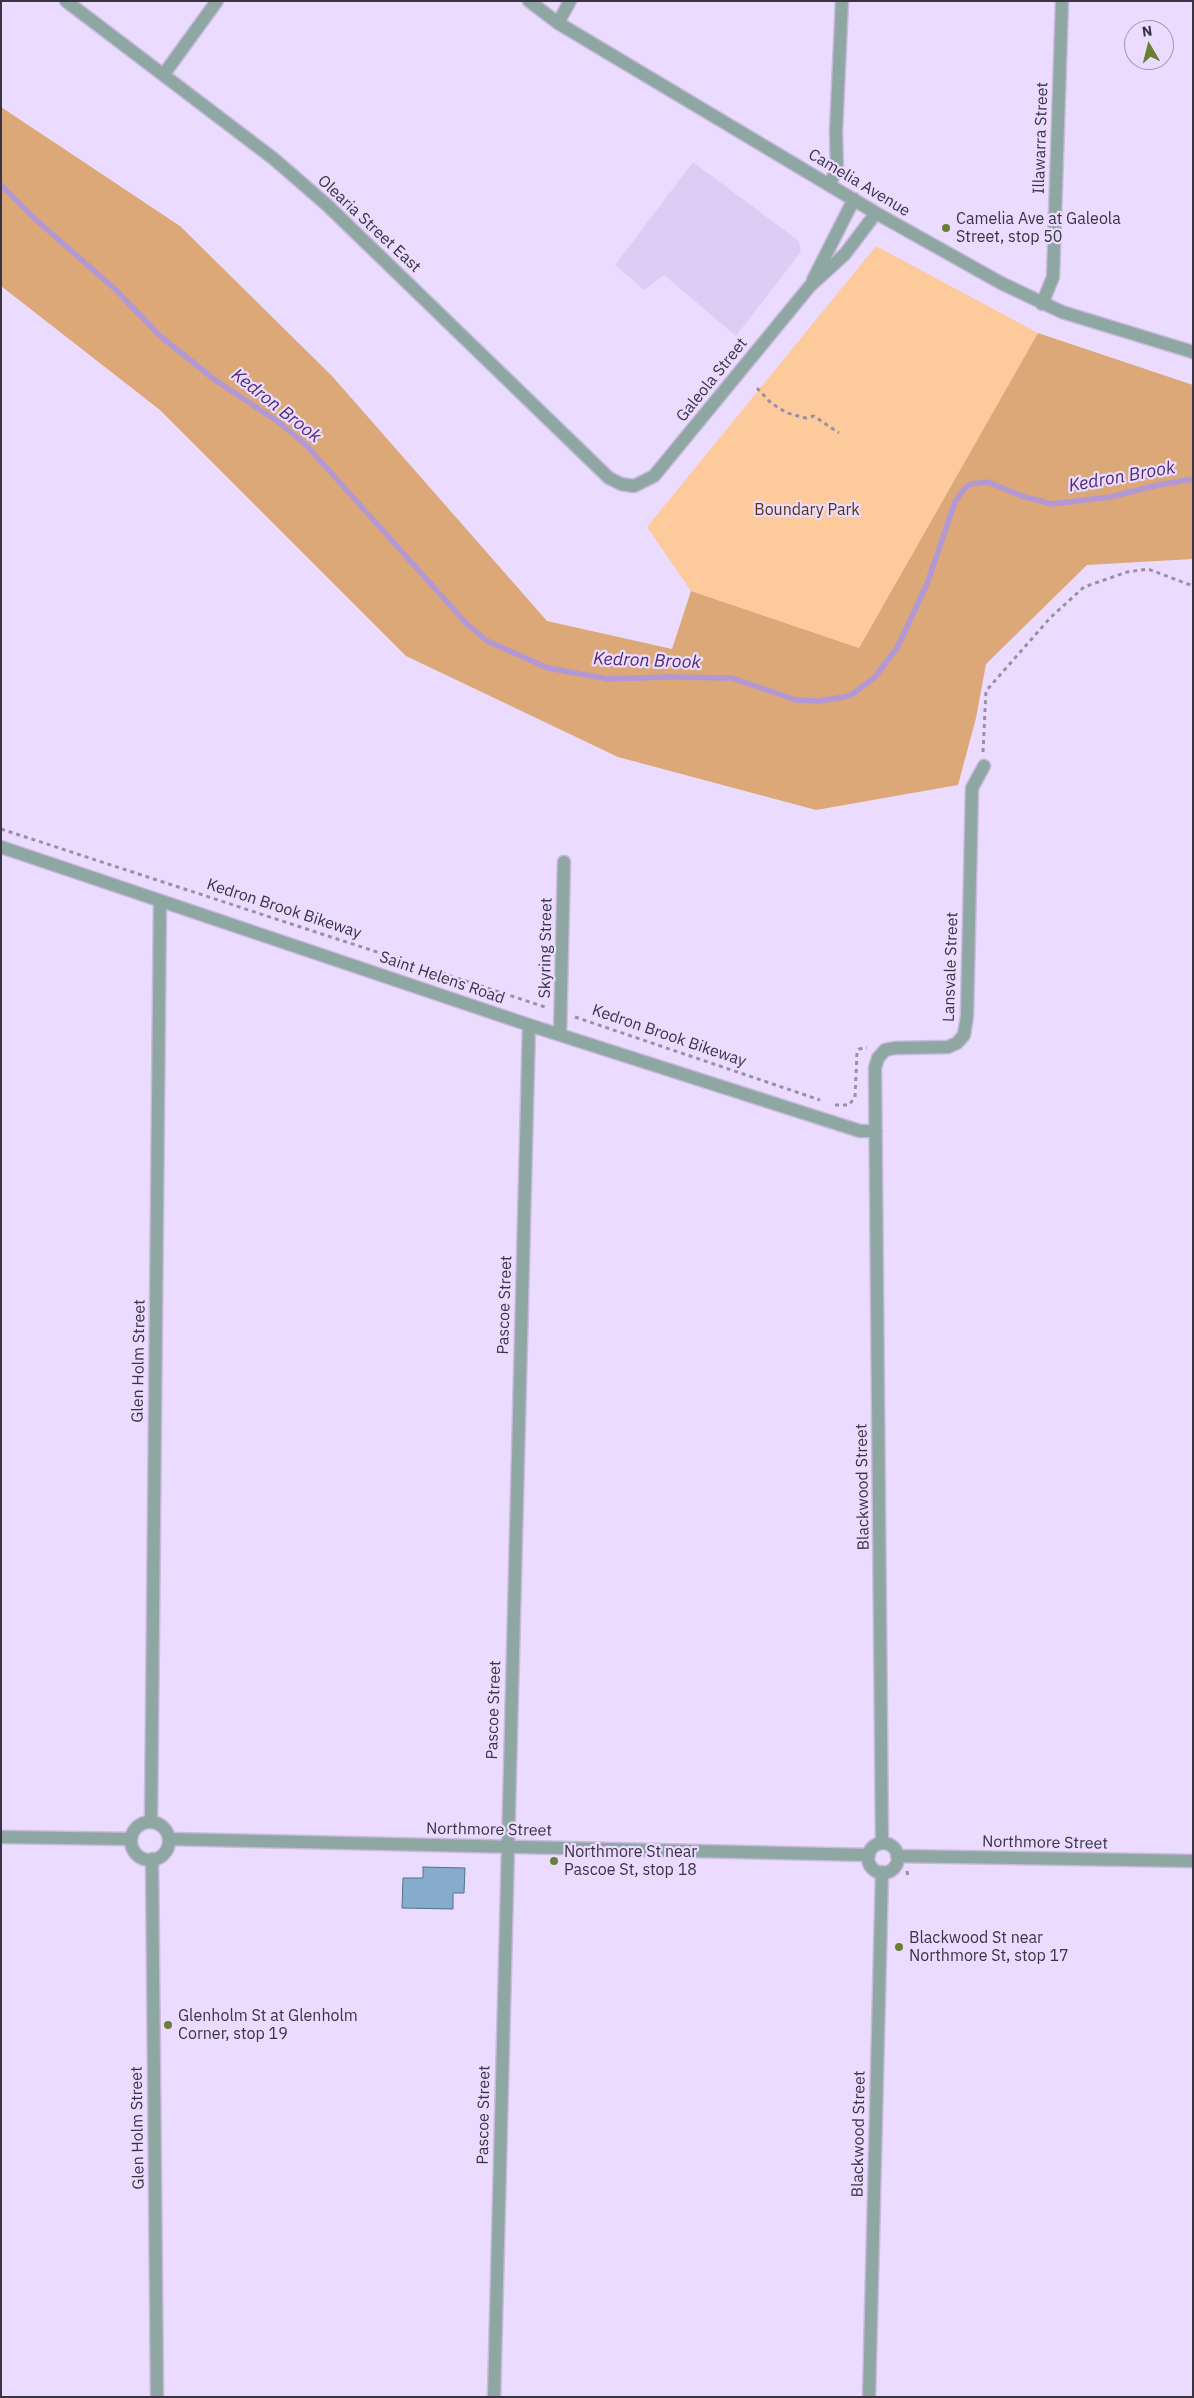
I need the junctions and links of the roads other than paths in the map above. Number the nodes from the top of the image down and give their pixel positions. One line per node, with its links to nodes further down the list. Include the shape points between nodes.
1 (66, 1): 8 (street, Olearia Street East)
2 (217, 1): 8 (street)
3 (529, 1): 7 (street, Camelia Avenue)
4 (570, 1): 7 (street)
5 (842, 1): 9 (street, via 837,170)
6 (1062, 1): 13 (street, Illawarra Street, via 1053,277)
7 (558, 23): 9 (street, Camelia Avenue)
8 (164, 74): 15 (street, Olearia Street East, via 274,159 327,205 610,478)
9 (829, 184): 10 (street, Camelia Avenue)
10 (854, 199): 11 (street, Camelia Avenue); 12 (street, Galeola Street)
11 (876, 213): 12 (street, Galeola Street, via 845,254); 13 (street, Camelia Avenue)
12 (810, 286): 15 (street, Galeola Street, via 654,476)
13 (1042, 304): 14 (street, Camelia Avenue)
14 (1193, 352)
15 (634, 486)
16 (984, 766): 22 (street, Lansvale Street, via 972,788 964,1035 948,1047 885,1050 875,1068)
17 (1, 847): 19 (street, Saint Helens Road)
18 (564, 862): 21 (street, Skyring Street)
19 (160, 901): 20 (street, Saint Helens Road); 23 (street, Glen Holm Street)
20 (529, 1025): 21 (street, Saint Helens Road); 28 (street, Pascoe Street)
21 (560, 1034): 22 (street, Saint Helens Road, via 860,1131)
22 (876, 1131): 27 (street, Blackwood Street)
23 (151, 1822): 25 (street, via 138,1826); 26 (street, via 164,1828)
24 (1, 1836): 25 (street)
25 (131, 1839): 31 (street, via 138,1855)
26 (169, 1839): 28 (street, Northmore Street); 31 (street, via 165,1852)
27 (882, 1843): 29 (street, via 874,1846); 30 (street, via 891,1846)
28 (507, 1847): 29 (street, Northmore Street); 35 (street, Pascoe Street)
29 (869, 1855): 33 (street, via 871,1866)
30 (897, 1856): 32 (street, Northmore Street); 33 (street, via 893,1868)
31 (152, 1859): 34 (street, Glen Holm Street)
32 (1193, 1861)
33 (882, 1872): 36 (street, Blackwood Street)
34 (157, 2397)
35 (494, 2397)
36 (869, 2397)

